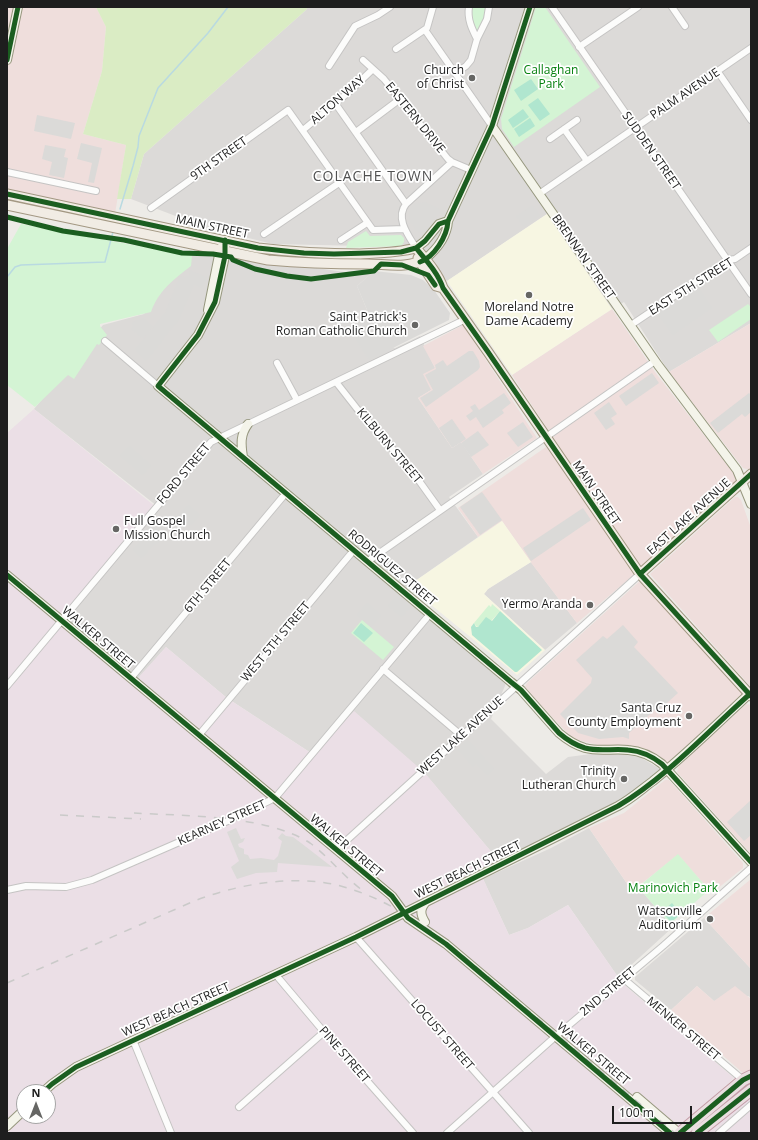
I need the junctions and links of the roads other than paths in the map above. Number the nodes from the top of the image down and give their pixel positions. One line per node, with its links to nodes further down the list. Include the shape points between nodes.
1 (18, 7): 16 (main road)
2 (390, 7): 18 (street, via 356,26)
3 (433, 7): 11 (street)
4 (469, 7): 12 (street, via 470,22)
5 (489, 7): 12 (street, via 486,24)
6 (530, 7): 26 (main road)
7 (552, 7): 13 (street, SUDDEN STREET)
8 (638, 7): 13 (street)
9 (672, 7): 10 (street)
10 (685, 26)
11 (425, 30): 15 (street); 21 (street, BRENNAN STREET)
12 (477, 39): 21 (street, via 470,62)
13 (579, 47): 27 (street, SUDDEN STREET)
14 (751, 48): 20 (street, PALM AVENUE)
15 (396, 49)
16 (7, 60)
17 (362, 60): 19 (street, EASTERN DRIVE)
18 (329, 66)
19 (373, 69): 22 (street, EASTERN DRIVE); 23 (street, ALTON WAY)
20 (718, 72): 25 (street); 27 (street, PALM AVENUE)
21 (456, 74): 26 (street, BRENNAN STREET)
22 (400, 100): 30 (street); 33 (street, EASTERN DRIVE)
23 (335, 103): 29 (street, ALTON WAY); 30 (street)
24 (577, 120): 28 (street)
25 (751, 120)
26 (492, 126): 34 (main road); 39 (main road, BRENNAN STREET)
27 (635, 128): 32 (street, PALM AVENUE); 52 (street, SUDDEN STREET)
28 (564, 129): 31 (street); 32 (street)
29 (303, 130): 36 (street); 42 (street, 9TH STREET, via 288,110)
30 (356, 132): 40 (street)
31 (550, 139)
32 (587, 161): 39 (street, PALM AVENUE)
33 (452, 162): 34 (street, EASTERN DRIVE); 40 (street)
34 (471, 170): 43 (main road)
35 (7, 172): 37 (street)
36 (339, 182): 44 (street); 46 (street)
37 (96, 191)
38 (7, 194): 47 (main road, MAIN STREET)
39 (539, 194): 59 (main road, BRENNAN STREET)
40 (406, 204): 45 (street, via 402,214)
41 (7, 205): 51 (main road, MAIN STREET)
42 (151, 208)
43 (448, 221): 49 (main road, via 439,224 426,241); 53 (main road, via 436,250)
44 (367, 223): 45 (street, via 373,230); 48 (street)
45 (405, 229): 49 (street)
46 (264, 234)
47 (225, 240): 49 (main road, MAIN STREET, via 258,248 304,253 386,253); 51 (main road)
48 (341, 240)
49 (416, 248): 53 (main road, MAIN STREET)
50 (751, 248): 52 (street, EAST 5TH STREET, via 735,259)
51 (223, 251): 54 (main road, MAIN STREET, via 268,260 302,263); 63 (main road, via 217,296 198,335)
52 (728, 260): 57 (street, SUDDEN STREET); 59 (street, EAST 5TH STREET)
53 (422, 261): 54 (main road, MAIN STREET); 55 (main road, MAIN STREET); 56 (main road, MAIN STREET, via 441,282)
54 (402, 265): 55 (main road)
55 (428, 275): 56 (main road, MAIN STREET, via 436,286)
56 (443, 288): 58 (main road, MAIN STREET)
57 (751, 294)
58 (466, 319): 64 (street, FORD STREET); 70 (main road, MAIN STREET)
59 (630, 325): 61 (main road, BRENNAN STREET)
60 (105, 342): 65 (street, RODRIGUEZ STREET)
61 (655, 361): 70 (street); 73 (main road, BRENNAN STREET)
62 (277, 363): 67 (street)
63 (167, 373): 65 (main road); 66 (main road)
64 (336, 382): 67 (street, FORD STREET); 76 (street, KILBURN STREET, via 412,471)
65 (158, 386): 66 (main road, RODRIGUEZ STREET)
66 (171, 398): 69 (main road, RODRIGUEZ STREET)
67 (297, 400): 68 (street, FORD STREET)
68 (248, 424): 69 (street, FORD STREET); 71 (main road, via 241,439)
69 (219, 437): 71 (main road, RODRIGUEZ STREET); 82 (street, FORD STREET, via 211,442)
70 (546, 437): 76 (street); 79 (main road, MAIN STREET)
71 (243, 457): 74 (main road, RODRIGUEZ STREET)
72 (751, 474): 73 (main road, EAST LAKE AVENUE)
73 (743, 481): 75 (main road, BRENNAN STREET); 79 (main road, EAST LAKE AVENUE)
74 (286, 493): 77 (main road, RODRIGUEZ STREET); 84 (street, 6TH STREET)
75 (751, 504)
76 (440, 510): 78 (street)
77 (354, 550): 78 (main road, RODRIGUEZ STREET); 88 (street, WEST 5TH STREET)
78 (368, 561): 81 (main road, RODRIGUEZ STREET)
79 (640, 574): 86 (street, WEST LAKE AVENUE); 87 (main road, MAIN STREET)
80 (7, 575): 82 (main road, WALKER STREET)
81 (430, 614): 83 (street, KEARNEY STREET); 86 (main road, RODRIGUEZ STREET)
82 (62, 621): 84 (main road, WALKER STREET); 85 (street, FORD STREET)
83 (383, 669): 89 (street); 91 (street, KEARNEY STREET)
84 (131, 678): 88 (main road, WALKER STREET)
85 (7, 686)
86 (516, 686): 89 (street, WEST LAKE AVENUE); 90 (main road, RODRIGUEZ STREET, via 558,733 573,743 594,750 637,751 656,759)
87 (750, 694): 90 (main road, WEST BEACH STREET)
88 (198, 735): 91 (main road, WALKER STREET)
89 (462, 736): 92 (street, WEST LAKE AVENUE)
90 (668, 769): 93 (main road, RODRIGUEZ STREET); 96 (main road, WEST BEACH STREET, via 618,806)
91 (275, 798): 92 (main road, WALKER STREET); 95 (street, KEARNEY STREET, via 92,880 71,887 26,886)
92 (336, 850): 97 (main road, WALKER STREET, via 392,896)
93 (751, 862)
94 (751, 868): 101 (street, 2ND STREET)
95 (7, 890)
96 (426, 901): 97 (main road, WEST BEACH STREET); 98 (main road, via 421,908)
97 (403, 913): 98 (main road, WALKER STREET, via 414,915); 99 (main road, WEST BEACH STREET); 103 (main road, WALKER STREET, via 446,944)
98 (425, 922): 103 (main road, WALKER STREET)
99 (356, 937): 100 (main road, WEST BEACH STREET); 108 (street, LOCUST STREET)
100 (276, 975): 102 (street, PINE STREET); 104 (main road, WEST BEACH STREET)
101 (624, 979): 103 (street, 2ND STREET); 105 (street, MENKER STREET)
102 (324, 1032): 110 (street); 114 (street, PINE STREET)
103 (558, 1035): 108 (street, 2ND STREET); 117 (main road, WALKER STREET); 118 (main road, WALKER STREET)
104 (133, 1040): 106 (main road, WEST BEACH STREET, via 76,1067); 113 (street)
105 (747, 1078): 118 (highway)
106 (52, 1084)
107 (751, 1090): 119 (highway)
108 (493, 1093): 115 (street, 2ND STREET); 116 (street, LOCUST STREET)
109 (751, 1106): 120 (street)
110 (239, 1107)
111 (16, 1118): 112 (main road)
112 (7, 1126)
113 (171, 1133)
114 (413, 1133)
115 (447, 1133)
116 (529, 1133)
117 (670, 1133)
118 (680, 1133)
119 (697, 1133)
120 (719, 1133)

